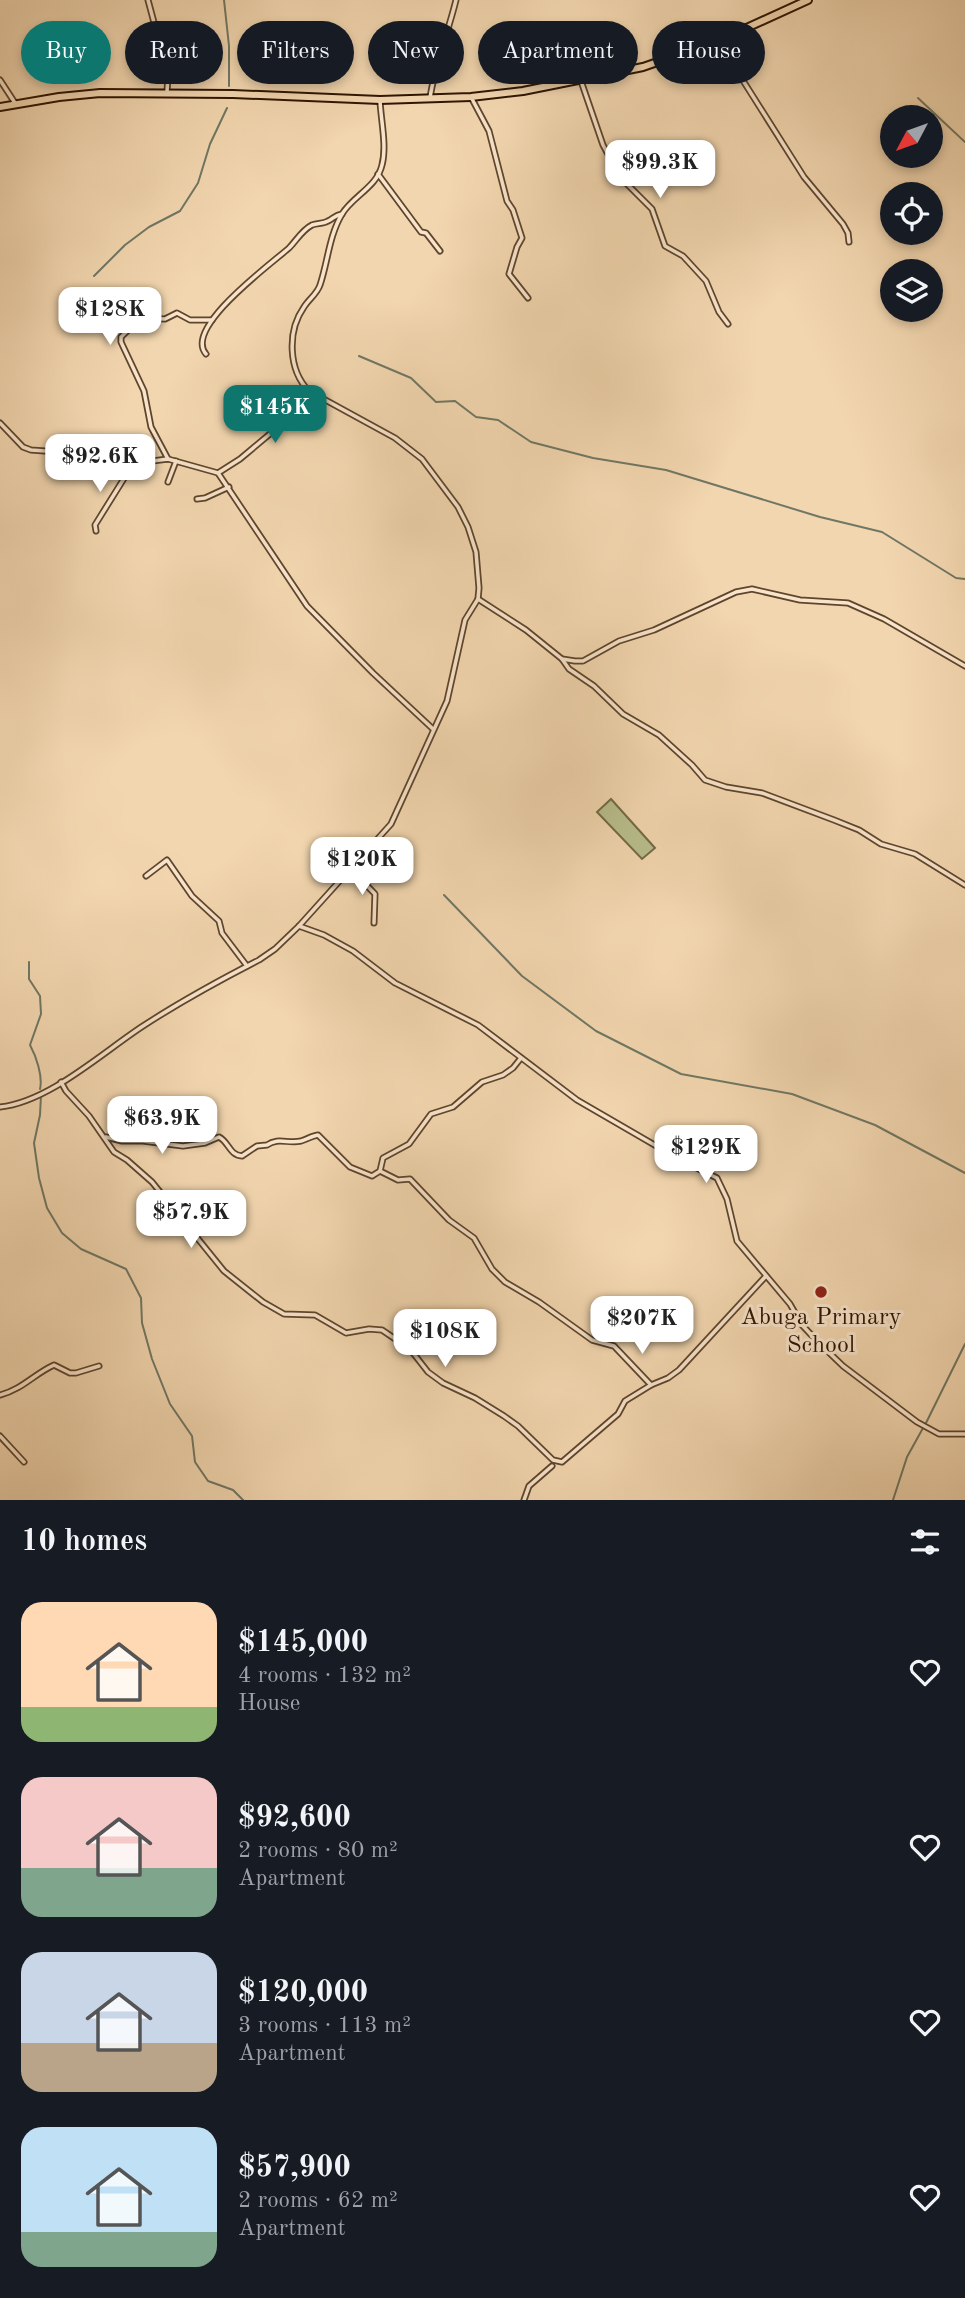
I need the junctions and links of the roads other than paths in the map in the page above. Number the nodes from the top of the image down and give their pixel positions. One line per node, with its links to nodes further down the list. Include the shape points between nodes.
1 (148, 0): 9 (street, via 168,75)
2 (456, 0): 11 (street)
3 (808, 0): 4 (main road)
4 (762, 21)
5 (0, 80): 13 (street)
6 (560, 84): 10 (main road)
7 (582, 84): 21 (street, via 603,145 621,178 652,209 664,244 703,277)
8 (745, 84): 17 (street, via 804,177 841,221)
9 (167, 94): 12 (main road); 13 (main road, via 100,93)
10 (471, 97): 11 (main road); 19 (street, via 489,131 521,235 509,274)
11 (430, 98): 12 (main road)
12 (380, 100): 15 (street, via 384,155)
13 (15, 103): 14 (main road)
14 (0, 107)
15 (378, 174): 16 (street); 18 (street)
16 (342, 214): 20 (street, via 312,225); 23 (street, via 320,284 300,314 292,346 300,381)
17 (849, 242)
18 (440, 251)
19 (528, 298)
20 (212, 320): 22 (street, via 202,342); 27 (street, via 190,320 177,313 165,319 141,318 121,337 144,391 151,427)
21 (728, 324)
22 (206, 354)
23 (319, 397): 26 (street); 35 (street, via 403,443 422,459 458,507 473,542 480,580)
24 (248, 407): 26 (street)
25 (0, 423): 29 (street, via 31,450)
26 (277, 428): 30 (street)
27 (168, 459): 28 (street); 29 (street)
28 (176, 461): 30 (street); 31 (street)
29 (133, 464): 34 (street, via 95,524)
30 (218, 473): 32 (street)
31 (168, 482)
32 (229, 487): 33 (street); 38 (street, via 307,606)
33 (197, 499)
34 (96, 531)
35 (478, 599): 36 (street); 38 (street, via 465,620 447,701)
36 (562, 659): 37 (street, via 583,660 619,641 752,589 800,600 848,603); 41 (street, via 623,714 662,737 705,780 767,795 859,830 881,844 921,858)
37 (965, 666)
38 (433, 729): 39 (street, via 391,824)
39 (350, 868): 42 (street, via 374,894); 43 (street)
40 (146, 876): 44 (street, via 167,860 192,896 219,921 222,933)
41 (965, 885)
42 (374, 923)
43 (299, 926): 44 (street, via 275,949); 45 (street, via 353,951 395,983 478,1025)
44 (247, 966): 46 (street, via 141,1026)
45 (521, 1058): 49 (street, via 453,1107 431,1115 409,1144 383,1158); 50 (street, via 603,1116 717,1178 737,1241)
46 (61, 1082): 47 (street); 48 (street)
47 (0, 1107)
48 (104, 1136): 49 (street, via 183,1146 219,1137 242,1156 270,1141 318,1135 351,1167 372,1176); 57 (street, via 114,1152 152,1182 224,1271 263,1302 284,1314 315,1315 346,1333 382,1330 410,1349 443,1383 518,1426)
49 (380, 1171): 52 (street, via 398,1180 410,1179 449,1220 474,1238 505,1282 592,1340 614,1346)
50 (766, 1276): 52 (street, via 679,1370); 54 (street, via 805,1329 843,1366 932,1430)
51 (99, 1366): 53 (street, via 70,1373 54,1365)
52 (651, 1385): 57 (street, via 625,1401 618,1414 562,1462)
53 (0, 1395)
54 (965, 1434)
55 (0, 1436): 56 (street)
56 (24, 1462)
57 (552, 1463): 58 (street, via 529,1486)
58 (524, 1500)

